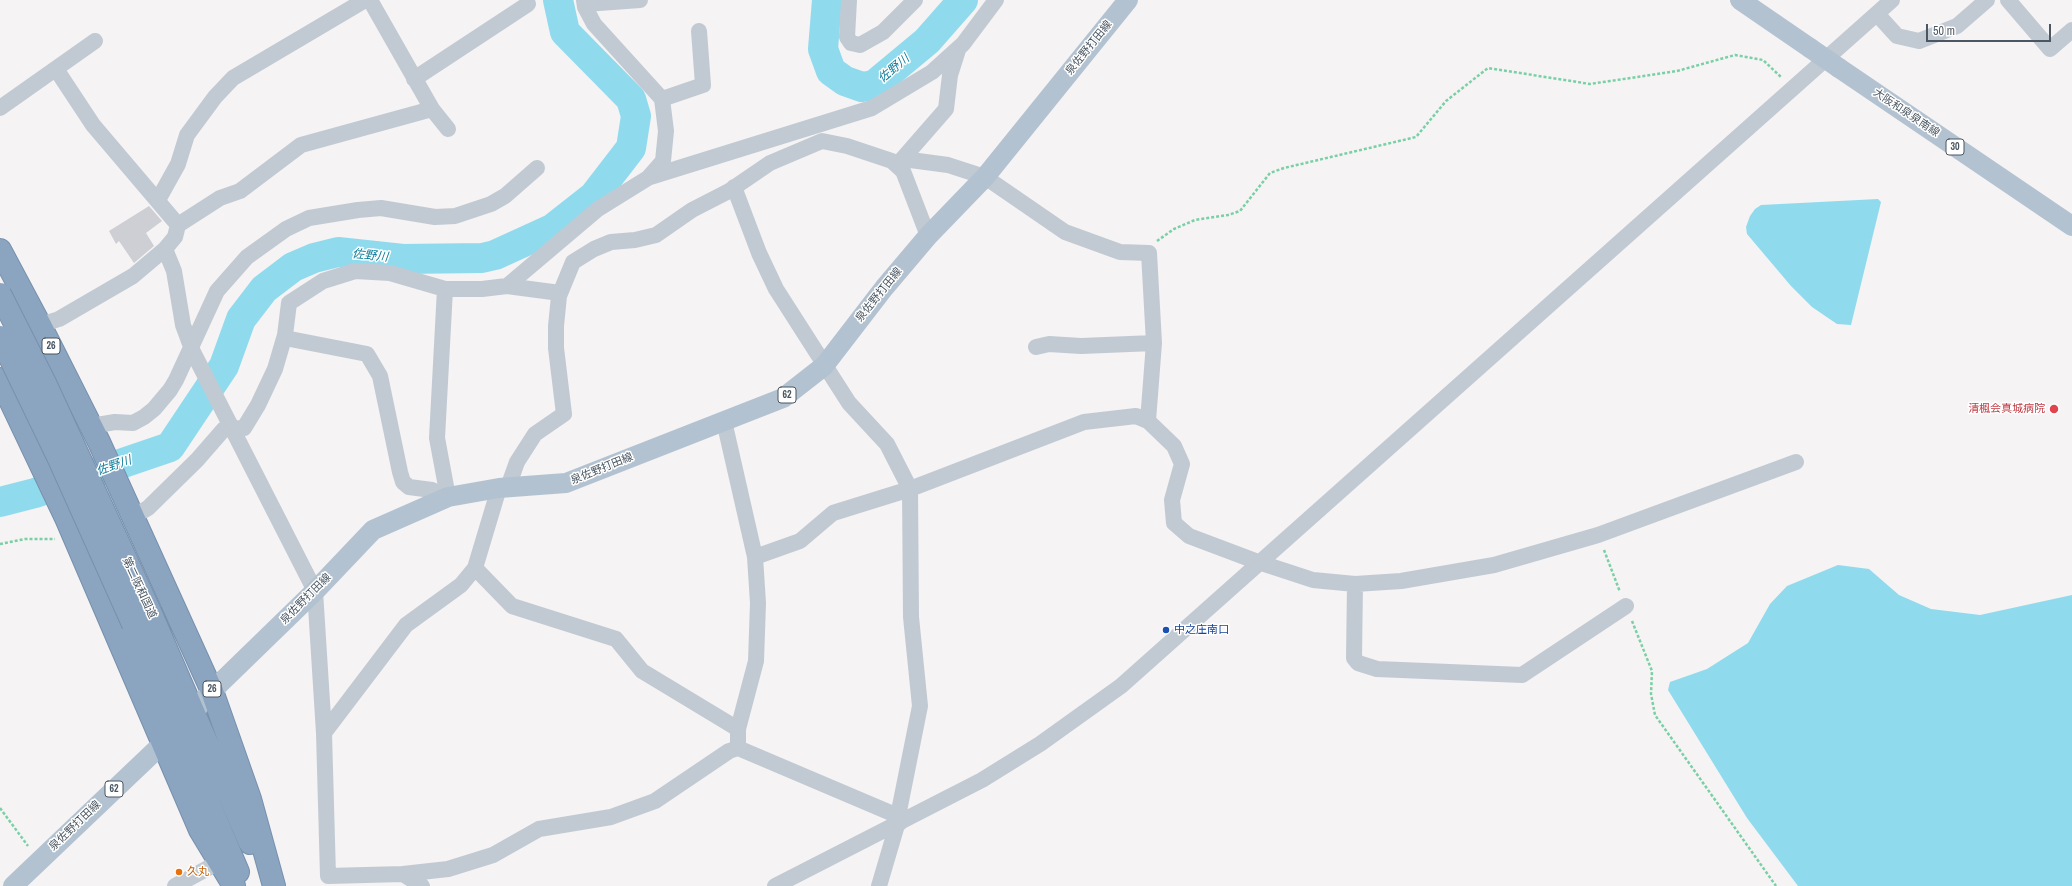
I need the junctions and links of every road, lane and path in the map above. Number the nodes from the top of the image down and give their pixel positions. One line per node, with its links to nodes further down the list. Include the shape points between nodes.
1 (365, 0): 33 (street, via 233,78 215,97 187,135 178,164)
2 (370, 0): 20 (street)
3 (640, 0): 12 (street)
4 (849, 0): 5 (street, via 847,37 852,43 860,45 883,32)
5 (915, 0)
6 (996, 0): 18 (street)
7 (1128, 0): 30 (main road, 泉佐野打田線 / 62)
8 (1740, 0): 35 (main road, 大阪和泉泉南線 / 30, bridge)
9 (1892, 0): 14 (street)
10 (1987, 0): 14 (street, via 1957,26 1919,41 1897,36)
11 (2008, 0): 15 (street, via 2050,49)
12 (584, 2): 22 (street, via 594,24)
13 (528, 4): 20 (street)
14 (1877, 14): 21 (street)
15 (2072, 30)
16 (699, 31): 22 (street, via 703,85)
17 (95, 41): 19 (street)
18 (958, 50): 25 (street, via 932,72 872,108); 28 (street, via 950,75 946,109)
19 (56, 68): 23 (street); 33 (street, via 93,125)
20 (414, 79): 24 (street)
21 (1792, 89): 39 (path, via 1763,60 1735,55 1676,71 1590,84 1488,68 1446,101 1416,137 1270,173 1240,211 1195,220 1174,229 1158,240); 66 (street)
22 (662, 99): 31 (street, via 666,132 663,161)
23 (0, 108)
24 (432, 109): 26 (street); 34 (street, via 301,145 240,191 220,198)
25 (822, 124): 27 (street); 31 (street)
26 (448, 129)
27 (822, 141): 28 (street); 32 (street, via 770,163)
28 (900, 162): 30 (street, via 948,165); 36 (street)
29 (537, 168): 50 (street, via 491,204 455,216 436,217 381,208 309,218 286,229 253,252 217,291)
30 (985, 177): 36 (main road, 泉佐野打田線 / 62); 39 (street, via 1065,232 1120,252)
31 (648, 178): 40 (street, via 598,209)
32 (734, 187): 42 (street, via 692,210 656,235 611,242 594,249 573,262); 51 (street, via 776,289)
33 (158, 200): 34 (street)
34 (178, 225): 37 (street, via 175,237)
35 (2072, 226)
36 (928, 236): 51 (main road, 泉佐野打田線 / 62)
37 (165, 249): 44 (street, via 133,276 59,319); 50 (street, via 174,271 183,325)
38 (0, 250): 44 (highway, 26)
39 (1149, 253): 48 (street)
40 (508, 286): 41 (street); 42 (street)
41 (445, 290): 46 (street, via 390,273 354,271 323,281 289,303); 60 (street, via 436,438)
42 (560, 293): 58 (street, via 556,348 564,414 535,434)
43 (0, 294): 71 (highway, 第二阪和国道 / 26, bridge, via 46,385)
44 (40, 324): 47 (street); 56 (highway, 26)
45 (0, 337): 71 (highway, 第二阪和国道 / 26, bridge, via 59,459)
46 (285, 338): 55 (street, via 275,369 244,428); 60 (street, via 367,354 380,376 403,482 409,487 432,490)
47 (0, 340)
48 (1154, 343): 49 (street, via 1081,346 1049,344); 54 (street)
49 (1036, 347)
50 (192, 349): 55 (street); 56 (street, via 170,390 154,409 133,422 115,422)
51 (824, 366): 53 (main road, 泉佐野打田線 / 62, via 783,398); 59 (street, via 849,403 887,444)
52 (0, 379): 63 (highway, 26)
53 (724, 421): 58 (main road, 泉佐野打田線 / 62, via 566,484); 65 (street)
54 (1148, 421): 59 (street, via 1136,416 1084,422); 66 (street, via 1174,446 1182,464 1172,500 1174,523 1189,536)
55 (230, 423): 61 (street, via 148,508); 69 (street)
56 (95, 434): 61 (highway, 26)
57 (1796, 462): 62 (street)
58 (503, 488): 60 (main road, 泉佐野打田線 / 62); 67 (street)
59 (910, 490): 65 (street, via 833,513 800,541); 79 (street, via 911,618 920,706)
60 (448, 497): 69 (main road, 泉佐野打田線 / 62, via 373,530)
61 (130, 509): 72 (highway, 26)
62 (1598, 535): 68 (street, via 1494,565 1401,581); 70 (path)
63 (75, 539): 64 (path, via 25,540); 76 (highway, 26)
64 (0, 544)
65 (755, 557): 74 (street, via 758,603 756,661)
66 (1258, 562): 68 (street, via 1313,580); 79 (street, via 1121,686 1034,748 982,780)
67 (475, 568): 74 (street, via 512,606 616,639 642,671); 75 (street, via 461,585 406,625)
68 (1355, 584): 70 (street, via 1354,658 1358,663 1377,669 1522,675)
69 (315, 591): 72 (main road, 泉佐野打田線 / 62); 75 (street)
70 (1626, 606): 93 (path, via 1652,671 1651,694 1656,715)
71 (143, 620): 73 (highway, 第二阪和国道 / 26); 76 (highway, 第二阪和国道 / 26)
72 (212, 691): 73 (main road, 泉佐野打田線 / 62); 89 (highway, 26, via 250,799)
73 (194, 711): 76 (main road, 泉佐野打田線 / 62); 88 (highway, 第二阪和国道 / 26)
74 (738, 729): 77 (street)
75 (324, 733): 83 (street)
76 (170, 736): 80 (main road, 泉佐野打田線 / 62); 81 (highway, 26, via 200,830); 87 (highway, 第二阪和国道 / 26)
77 (738, 748): 79 (street); 82 (street, via 729,751 655,801 611,817 539,829 493,856 448,869)
78 (0, 808): 80 (path)
79 (898, 821): 91 (street); 92 (street)
80 (39, 861): 84 (main road, 泉佐野打田線 / 62)
81 (219, 862): 85 (street); 86 (highway, 26)
82 (403, 874): 83 (street); 90 (street)
83 (328, 881)
84 (13, 886)
85 (175, 886)
86 (234, 886)
87 (244, 886)
88 (269, 886)
89 (274, 886)
90 (422, 886)
91 (775, 886)
92 (879, 886)
93 (1776, 886)

